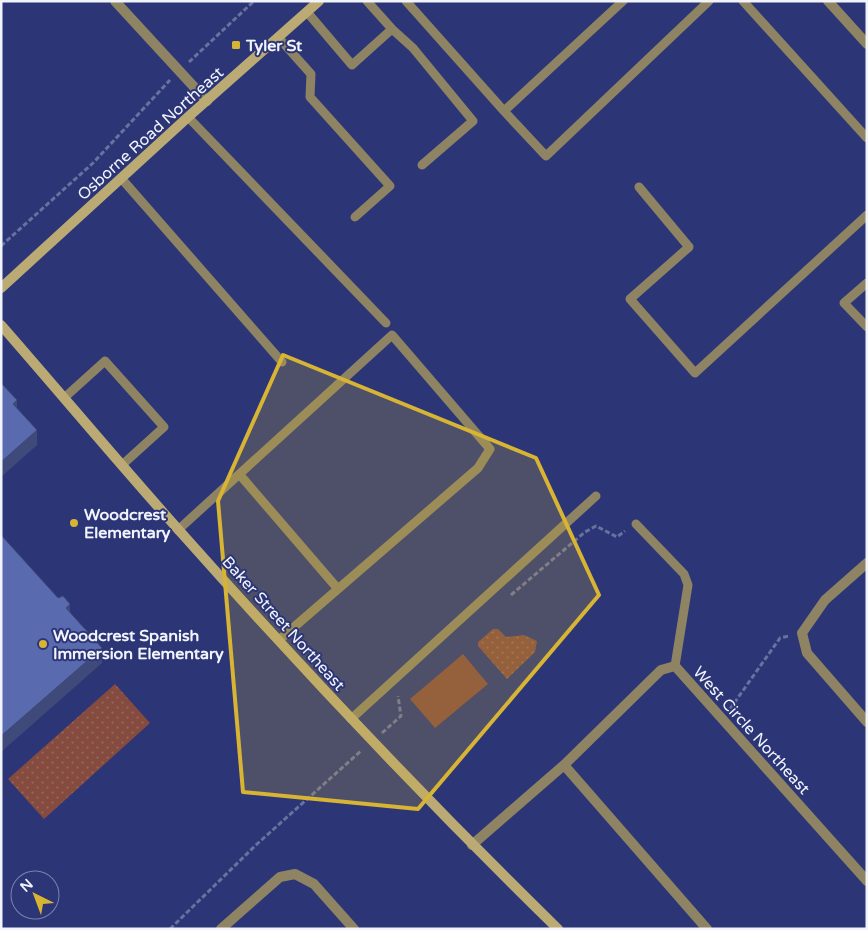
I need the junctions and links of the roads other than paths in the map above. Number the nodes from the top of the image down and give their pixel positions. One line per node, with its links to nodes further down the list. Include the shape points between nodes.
1 (115, 1): 13 (street)
2 (319, 1): 9 (street, Osborne Road Northeast)
3 (367, 1): 10 (lane)
4 (406, 1): 14 (lane)
5 (623, 1): 14 (lane)
6 (709, 1): 14 (lane, via 546,156)
7 (743, 1): 16 (lane)
8 (828, 1): 12 (street)
9 (307, 12): 10 (lane, via 352,65); 11 (street, Osborne Road Northeast)
10 (392, 29): 17 (lane, via 413,48 473,121)
11 (278, 37): 13 (street, Osborne Road Northeast); 21 (lane, via 311,74 310,97 390,186)
12 (867, 44)
13 (207, 101): 15 (street, Osborne Road Northeast)
14 (504, 111)
15 (188, 117): 18 (street, Osborne Road Northeast); 24 (lane)
16 (867, 138)
17 (422, 165)
18 (121, 178): 23 (street, Osborne Road Northeast); 27 (lane)
19 (638, 187): 20 (lane, via 689,247 630,299 695,373)
20 (867, 215)
21 (355, 217)
22 (867, 283): 26 (lane, via 844,302)
23 (1, 288)
24 (386, 323)
25 (1, 325): 28 (street, Baker Street Northeast)
26 (867, 327)
27 (282, 362)
28 (64, 398): 29 (street, Baker Street Northeast); 29 (lane, via 105,361 164,427)
29 (122, 465): 33 (street, Baker Street Northeast)
30 (240, 474): 33 (lane); 35 (lane); 35 (lane, via 392,335 490,449 478,468)
31 (596, 496): 38 (lane)
32 (636, 524): 37 (lane, via 684,574 688,585)
33 (178, 530): 36 (street, Baker Street Northeast)
34 (867, 563): 39 (street, via 824,600 802,633 807,653)
35 (338, 589): 36 (lane)
36 (278, 640): 38 (street, Baker Street Northeast)
37 (675, 666): 40 (street, West Circle Northeast, via 661,670); 42 (street, West Circle Northeast)
38 (351, 719): 41 (street, Baker Street Northeast)
39 (867, 722)
40 (564, 765): 41 (street, West Circle Northeast); 46 (street)
41 (472, 845): 45 (street, Baker Street Northeast)
42 (867, 881)
43 (221, 929): 44 (street, via 280,877 295,874 314,884)
44 (354, 929)
45 (558, 929)
46 (707, 929)

